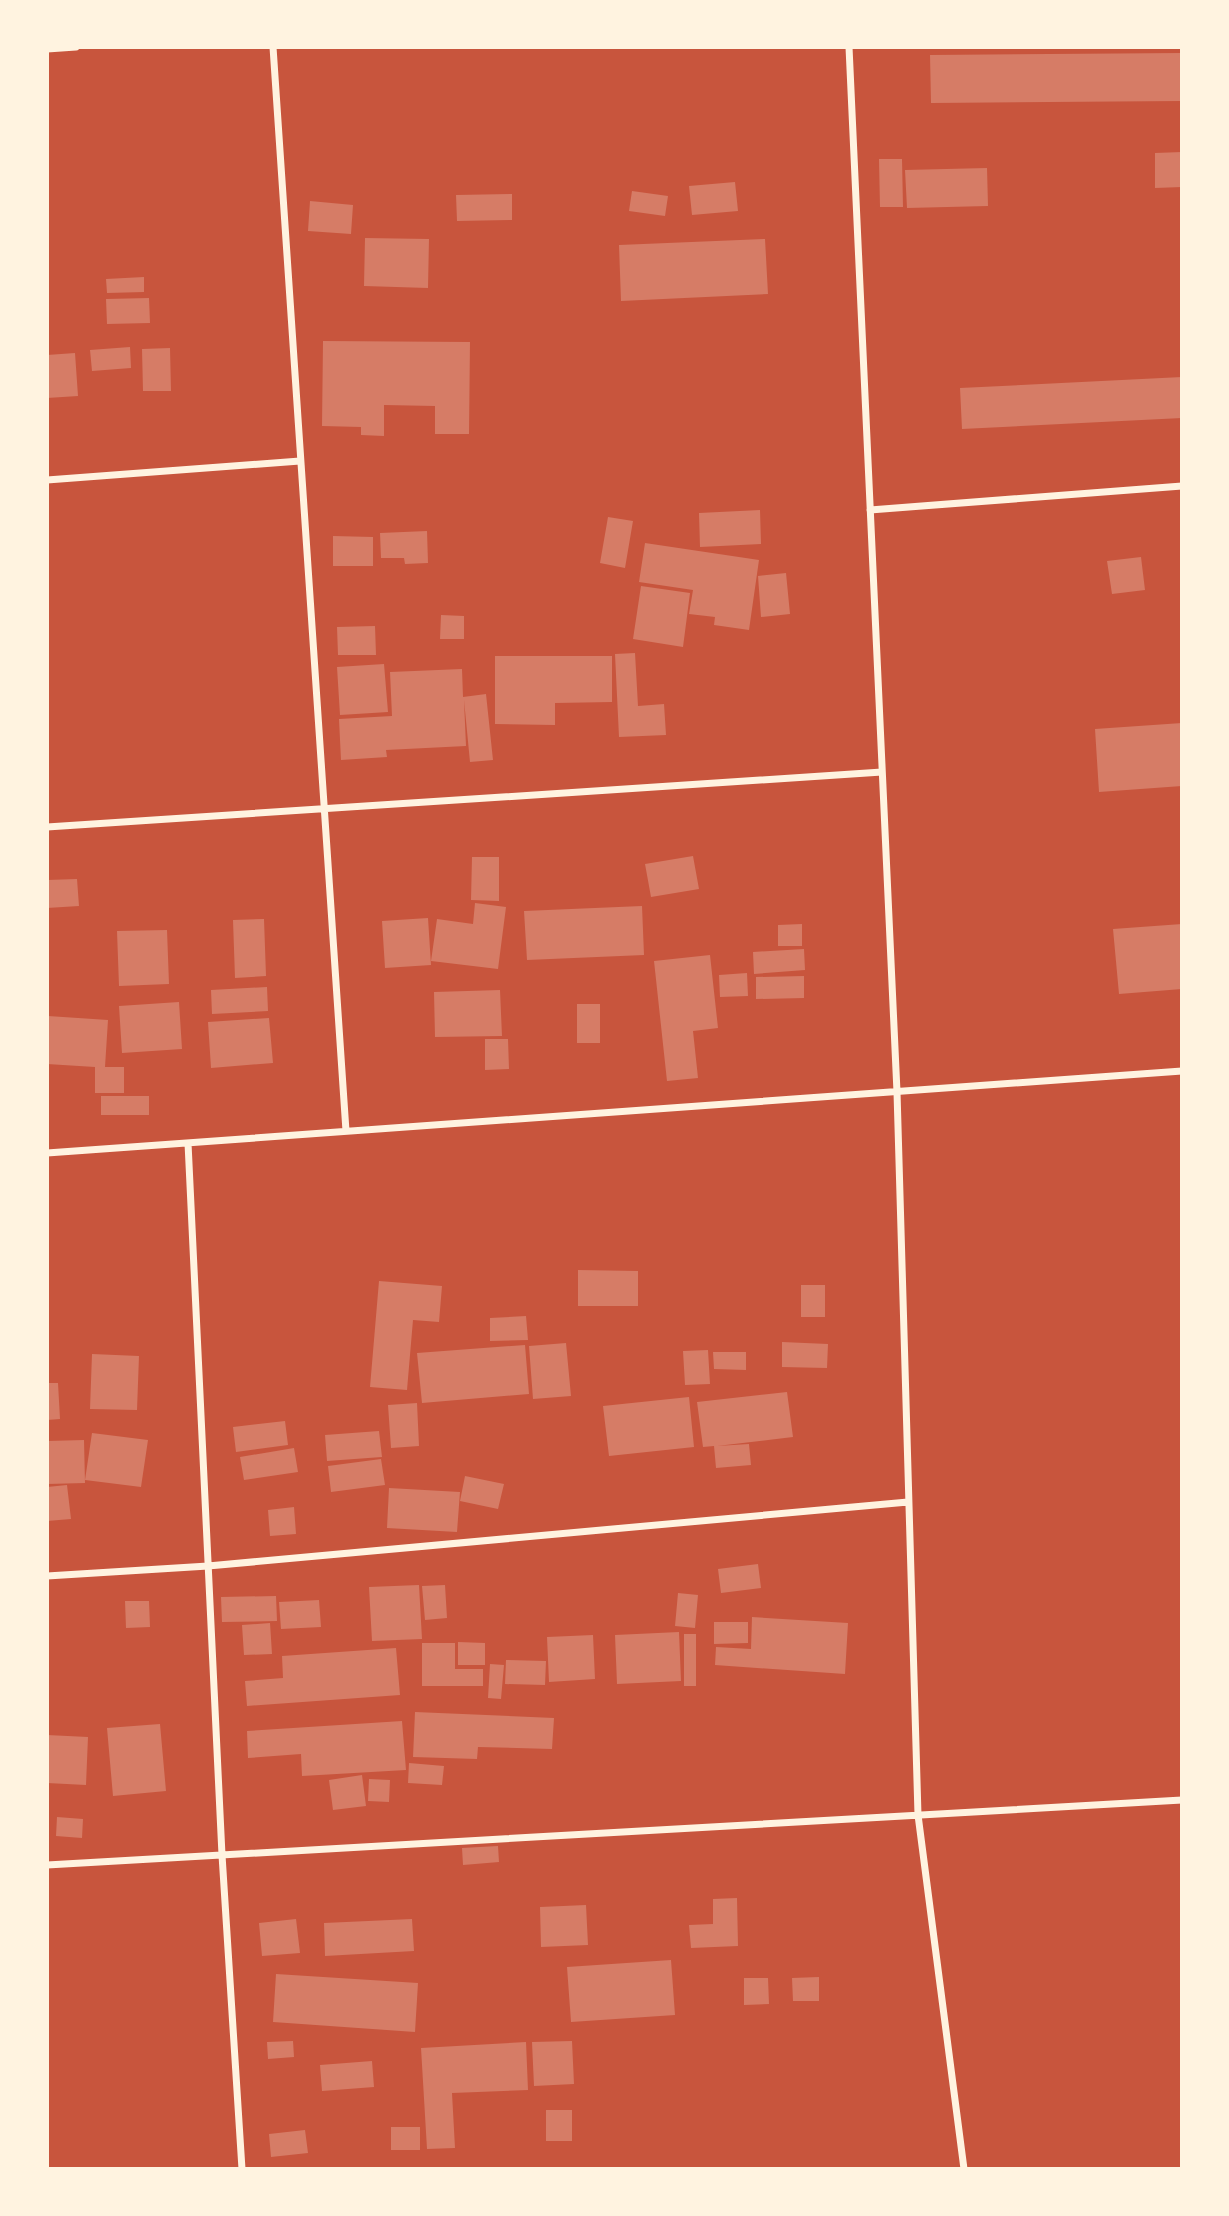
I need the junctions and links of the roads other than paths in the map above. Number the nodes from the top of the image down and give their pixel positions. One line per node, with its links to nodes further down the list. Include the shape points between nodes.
1 (76, 47): 4 (street)
2 (273, 47): 5 (street)
3 (849, 47): 8 (street)
4 (47, 49)
5 (300, 461): 6 (street); 10 (street)
6 (47, 480)
7 (1182, 486): 8 (street)
8 (870, 510): 9 (street)
9 (882, 772): 10 (street); 13 (street)
10 (322, 809): 11 (street); 14 (street)
11 (47, 827)
12 (1182, 1071): 13 (street)
13 (897, 1092): 14 (street); 17 (street)
14 (346, 1131): 15 (street)
15 (188, 1143): 16 (street); 18 (street)
16 (47, 1153)
17 (908, 1502): 18 (street); 21 (street)
18 (208, 1566): 19 (street); 22 (street)
19 (47, 1576)
20 (1182, 1800): 21 (street)
21 (918, 1815): 22 (street); 25 (street)
22 (222, 1855): 23 (street); 24 (street)
23 (47, 1865)
24 (242, 2169)
25 (964, 2169)

